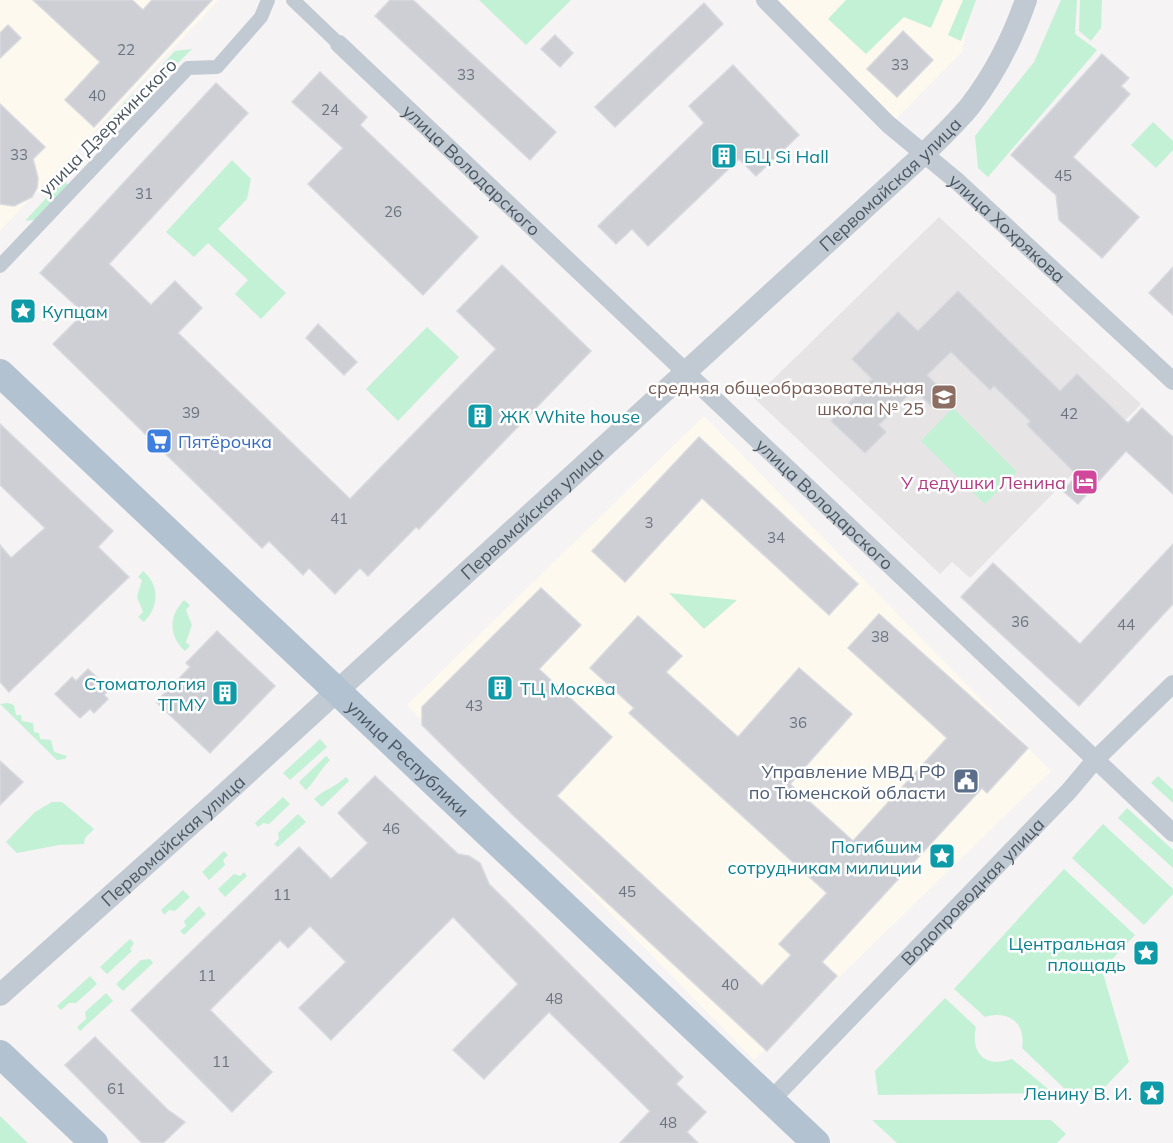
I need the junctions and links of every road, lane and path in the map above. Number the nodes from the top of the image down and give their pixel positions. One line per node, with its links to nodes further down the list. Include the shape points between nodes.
1 (268, 0): 7 (street, улица Дзержинского, via 261,17 217,67 188,68)
2 (293, 0): 5 (street, улица Володарского)
3 (765, 0): 6 (street, улица Хохрякова, via 888,124)
4 (1026, 0): 6 (street, Первомайская улица, via 1006,46 976,97)
5 (339, 44): 9 (street, улица Володарского)
6 (925, 153): 9 (street, Первомайская улица); 10 (street, улица Хохрякова)
7 (0, 266)
8 (0, 373): 12 (main road, улица Республики)
9 (686, 374): 12 (street, Первомайская улица); 13 (street, улица Володарского)
10 (1173, 381)
11 (1173, 684): 13 (street, Водопроводная улица)
12 (336, 692): 15 (street, Первомайская улица); 17 (main road, улица Республики)
13 (1095, 760): 14 (street, улица Володарского); 17 (street, Водопроводная улица)
14 (1173, 833)
15 (0, 995)
16 (0, 1054): 18 (main road)
17 (771, 1100): 19 (main road, улица Республики)
18 (94, 1143)
19 (816, 1143)

